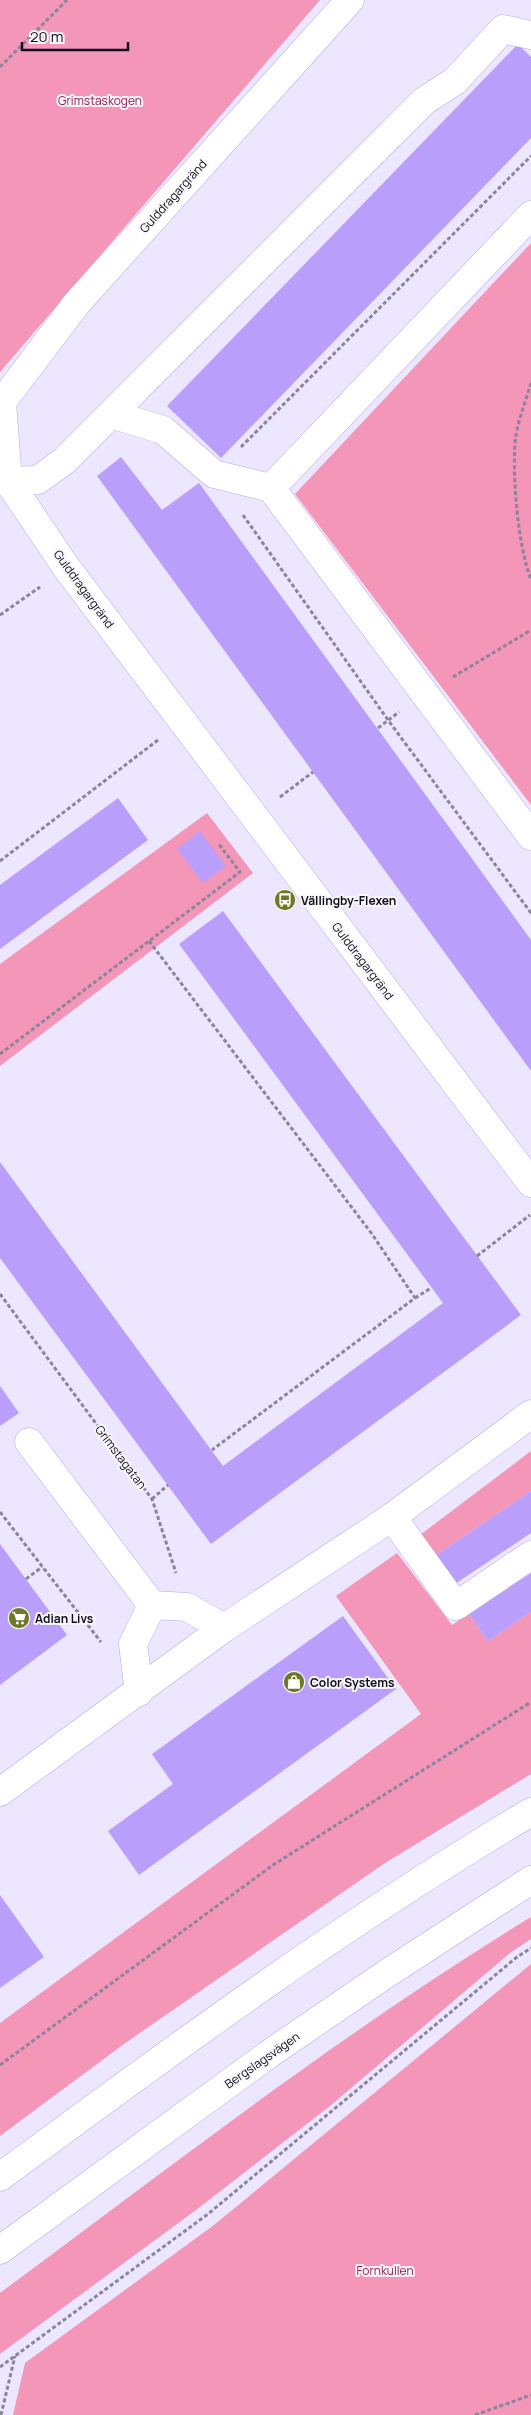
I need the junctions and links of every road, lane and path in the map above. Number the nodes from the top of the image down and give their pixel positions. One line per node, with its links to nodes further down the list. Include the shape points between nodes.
1 (67, 0): 4 (path)
2 (350, 0): 10 (street, Gulddragargränd, via 77,303 2,402)
3 (531, 35): 8 (street, via 503,29 454,81 424,101)
4 (0, 67)
5 (531, 156): 9 (path)
6 (531, 215): 11 (street)
7 (531, 383): 14 (path, via 516,435 515,494 525,564)
8 (111, 414): 9 (street, via 163,430); 10 (street, via 64,461 38,480)
9 (214, 474): 11 (street)
10 (8, 481): 13 (street, Gulddragargränd)
11 (272, 488): 19 (street)
12 (242, 514): 22 (path)
13 (66, 567): 15 (path); 16 (street, Gulddragargränd)
14 (531, 580)
15 (0, 615)
16 (182, 722): 21 (path); 25 (street, Gulddragargränd)
17 (314, 772): 18 (path)
18 (276, 799)
19 (531, 836)
20 (218, 843): 23 (path, via 240,872)
21 (0, 861)
22 (531, 914)
23 (149, 941): 24 (path); 30 (path, via 372,1234)
24 (0, 1054)
25 (531, 1183)
26 (531, 1214): 27 (path)
27 (477, 1256)
28 (431, 1288): 30 (path)
29 (0, 1294): 35 (path, Grimstagatan)
30 (415, 1298): 33 (path)
31 (531, 1414): 37 (street)
32 (29, 1442): 42 (street)
33 (212, 1450)
34 (168, 1485): 35 (path)
35 (152, 1498): 41 (path, Grimstagatan)
36 (0, 1512): 39 (path)
37 (392, 1517): 38 (street, via 456,1606); 43 (street)
38 (531, 1555)
39 (42, 1567): 40 (path); 44 (path)
40 (26, 1579)
41 (179, 1581)
42 (152, 1605): 43 (street, via 187,1607); 45 (street, via 133,1644)
43 (224, 1628): 45 (street)
44 (102, 1645)
45 (139, 1692): 47 (street)
46 (531, 1702): 51 (path, via 273,1865)
47 (0, 1792)
48 (531, 1812): 52 (street, via 197,2032)
49 (531, 1880): 53 (street, Bergslagsvägen, via 280,2046)
50 (531, 1948): 54 (path, via 208,2214)
51 (0, 2065)
52 (0, 2178)
53 (0, 2250)
54 (15, 2356): 55 (path); 57 (path)
55 (0, 2367)
56 (531, 2395): 58 (path)
57 (1, 2415)
58 (476, 2415)

